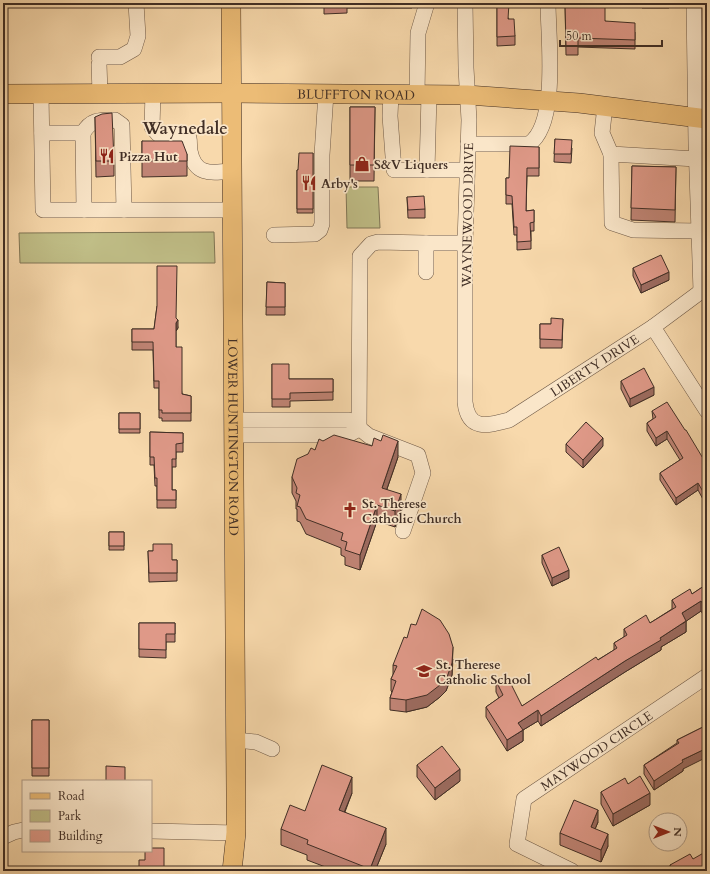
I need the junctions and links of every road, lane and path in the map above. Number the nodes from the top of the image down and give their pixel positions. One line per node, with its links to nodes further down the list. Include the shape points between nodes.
1 (136, 3): 7 (street, via 138,36 134,49 120,57 99,60)
2 (231, 3): 9 (main road, LOWER HUNTINGTON ROAD)
3 (466, 3): 15 (street, WAYNEWOOD DRIVE)
4 (548, 3): 16 (street)
5 (694, 3): 18 (street)
6 (424, 7): 14 (street, via 418,33)
7 (100, 93): 8 (main road, BLUFFTON ROAD); 12 (main road, BLUFFTON ROAD)
8 (153, 93): 9 (main road, BLUFFTON ROAD); 26 (street, via 152,126 158,134 186,135 189,138 190,151 202,171)
9 (232, 93): 10 (main road, BLUFFTON ROAD); 26 (main road, LOWER HUNTINGTON ROAD)
10 (326, 93): 13 (main road, BLUFFTON ROAD); 32 (street, via 322,154 324,212 320,230 315,234)
11 (3, 94): 12 (main road, BLUFFTON ROAD)
12 (41, 94): 19 (street)
13 (391, 94): 14 (main road, BLUFFTON ROAD); 24 (street, via 394,170)
14 (423, 95): 15 (main road, BLUFFTON ROAD); 24 (street)
15 (467, 95): 16 (main road, BLUFFTON ROAD); 21 (street, WAYNEWOOD DRIVE)
16 (550, 101): 17 (main road, BLUFFTON ROAD); 21 (street, via 536,139 529,144)
17 (605, 106): 18 (main road, BLUFFTON ROAD); 22 (street, via 602,133)
18 (701, 118): 23 (street)
19 (42, 133): 20 (street); 27 (street, via 43,210)
20 (83, 133): 27 (street); 28 (street, via 96,120 115,120 122,125)
21 (468, 144): 25 (street, WAYNEWOOD DRIVE)
22 (611, 154): 23 (street); 31 (street, via 612,223 633,230)
23 (696, 160): 30 (street)
24 (427, 170): 25 (street)
25 (467, 170): 34 (street, WAYNEWOOD DRIVE)
26 (232, 171): 29 (main road, LOWER HUNTINGTON ROAD)
27 (84, 210): 28 (street)
28 (124, 210): 29 (street)
29 (232, 210): 40 (main road, LOWER HUNTINGTON ROAD)
30 (703, 210): 31 (street)
31 (699, 230): 36 (street)
32 (274, 235)
33 (426, 243): 34 (street); 35 (street); 41 (street, via 378,242 370,244 360,256)
34 (465, 244): 39 (street, WAYNEWOOD DRIVE, via 465,402 466,411)
35 (426, 272)
36 (704, 289): 37 (street, LIBERTY DRIVE)
37 (653, 327): 38 (street); 39 (street, LIBERTY DRIVE, via 509,420 495,424)
38 (707, 411)
39 (475, 424)
40 (235, 428): 41 (street, via 348,435); 44 (main road, LOWER HUNTINGTON ROAD)
41 (359, 429): 42 (street, via 369,436 418,455 423,473)
42 (403, 531)
43 (707, 676): 51 (street, MAYWOOD CIRCLE, via 524,799 517,844)
44 (236, 740): 45 (street, via 256,742); 48 (main road, LOWER HUNTINGTON ROAD)
45 (272, 748)
46 (22, 830): 49 (street)
47 (152, 831): 48 (street)
48 (236, 833): 50 (main road, LOWER HUNTINGTON ROAD)
49 (3, 837)
50 (232, 871)
51 (572, 871)

